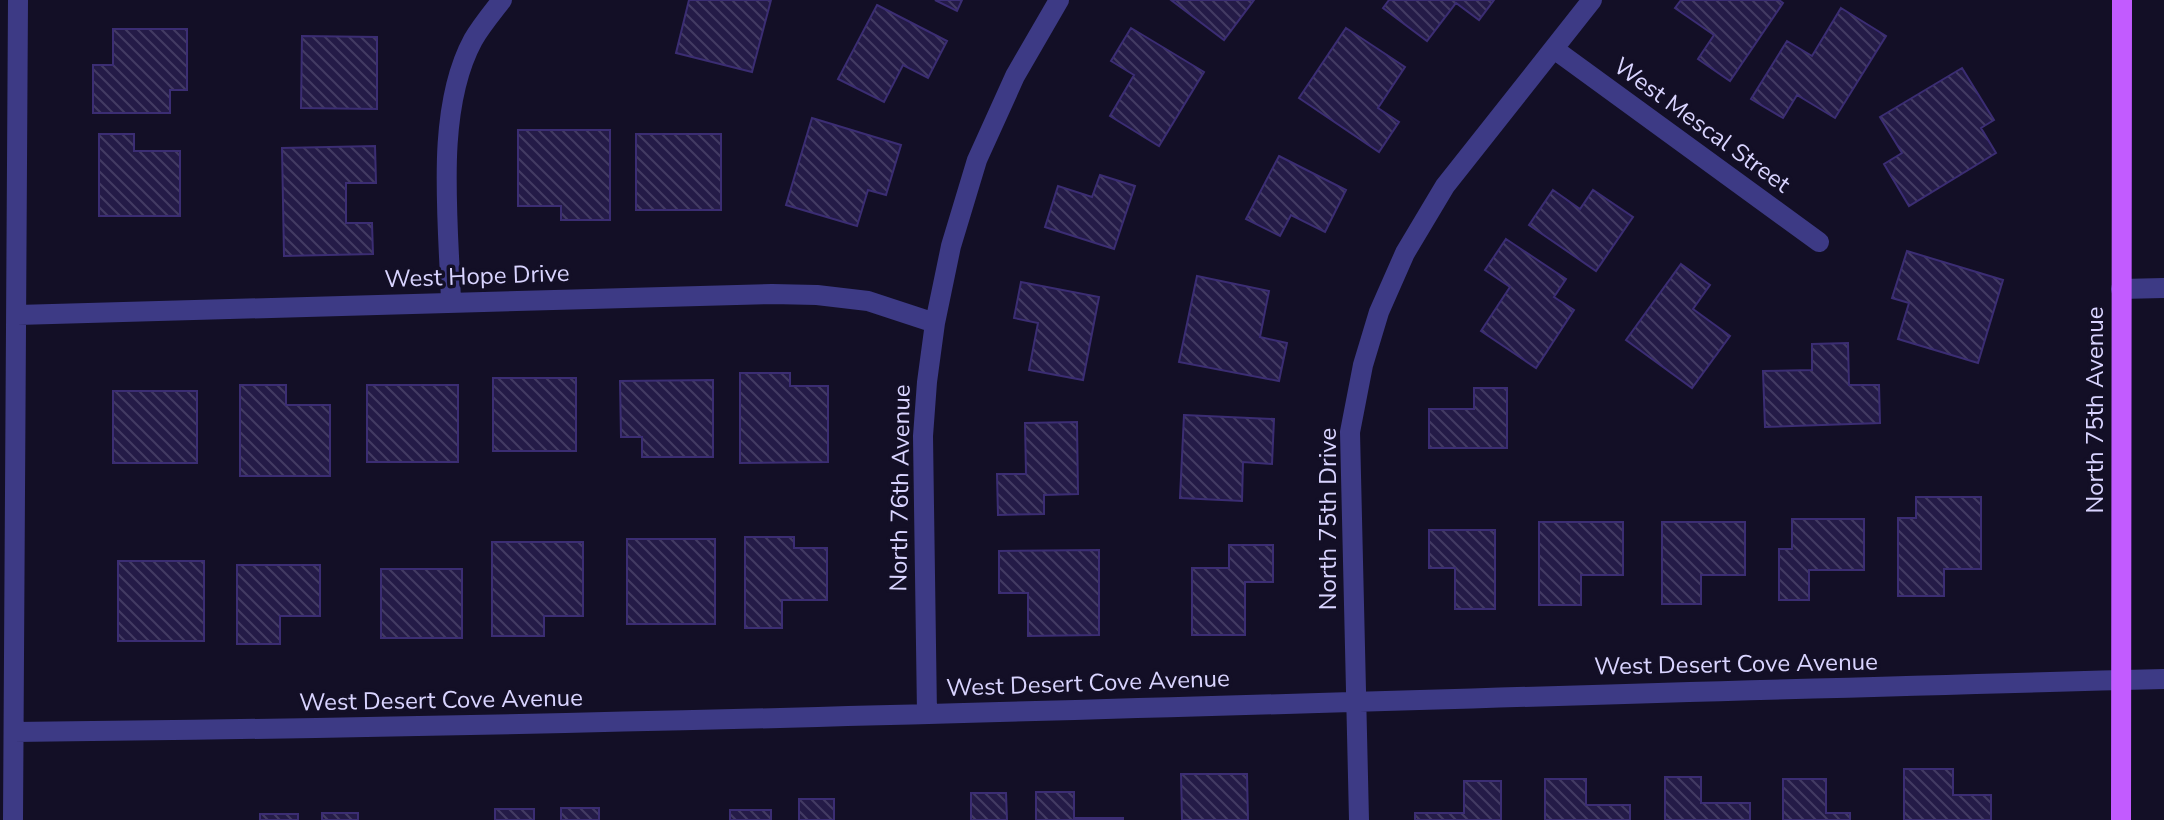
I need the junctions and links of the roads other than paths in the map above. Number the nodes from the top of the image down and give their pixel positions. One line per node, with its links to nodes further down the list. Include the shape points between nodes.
1 (18, 0): 11 (street)
2 (502, 0): 10 (street, via 473,41 451,108)
3 (1059, 0): 12 (street, North 76th Avenue, via 1015,76 977,160)
4 (1592, 0): 6 (street, North 75th Drive)
5 (2122, 0): 9 (main road, North 75th Avenue)
6 (1554, 49): 7 (street, West Mescal Street); 15 (street, North 75th Drive, via 1445,186 1405,253 1379,312 1350,432)
7 (1819, 242)
8 (2164, 288): 9 (street)
9 (2121, 289): 14 (main road, North 75th Avenue)
10 (451, 303): 11 (street, West Hope Drive); 12 (street, West Hope Drive, via 817,295 868,301)
11 (17, 315): 17 (street)
12 (935, 323): 16 (street, North 76th Avenue, via 923,436)
13 (2164, 679): 14 (street, West Desert Cove Avenue)
14 (2121, 680): 15 (street, West Desert Cove Avenue); 20 (main road, North 75th Avenue)
15 (1356, 700): 16 (street, West Desert Cove Avenue); 19 (street, North 75th Drive)
16 (927, 714): 17 (street, West Desert Cove Avenue)
17 (14, 732): 18 (street)
18 (13, 820)
19 (1359, 820)
20 (2121, 820)

